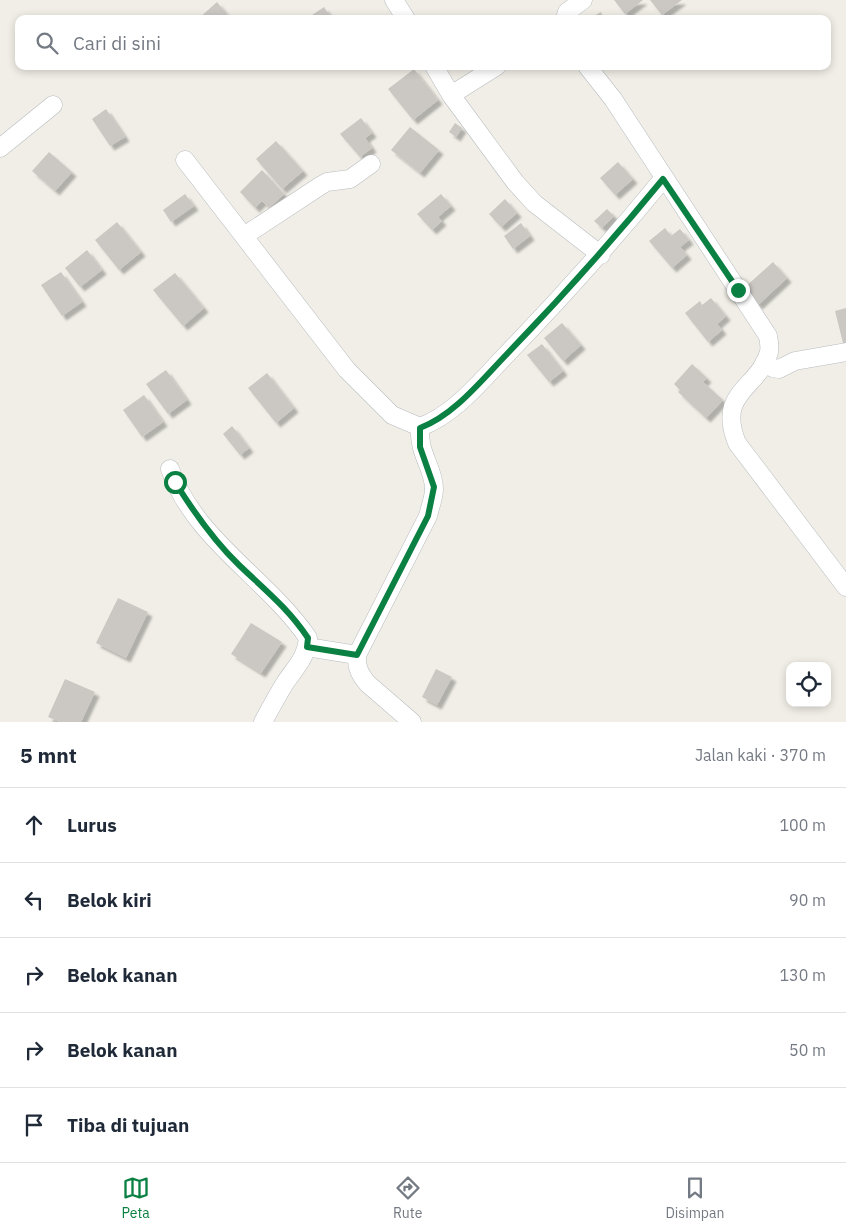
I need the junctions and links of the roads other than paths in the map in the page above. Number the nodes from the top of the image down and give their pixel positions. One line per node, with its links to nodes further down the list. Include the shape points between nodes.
1 (394, 0): 3 (street)
2 (583, 0): 4 (street)
3 (403, 15)
4 (566, 15)
5 (436, 70): 8 (street)
6 (491, 70): 8 (street)
7 (590, 70): 13 (street, via 613,99)
8 (451, 95): 15 (street, via 534,203)
9 (52, 105): 10 (street)
10 (0, 148)
11 (185, 160): 14 (street)
12 (371, 164): 14 (street, via 347,180 327,182)
13 (663, 179): 15 (street); 17 (street, via 768,336 770,350)
14 (244, 236): 18 (street, via 347,370 392,414)
15 (601, 255): 18 (street, via 457,404 435,422)
16 (846, 352): 17 (street, via 795,361 779,369)
17 (764, 363): 20 (street, via 738,397 730,416 731,428 737,443)
18 (420, 428): 22 (street, via 420,447 434,487 432,502 428,516)
19 (170, 469): 21 (street, via 187,503 213,535 237,563 288,610 308,638)
20 (846, 587)
21 (307, 647): 22 (street); 23 (street)
22 (357, 655): 24 (street, via 361,677)
23 (263, 722)
24 (412, 722)

